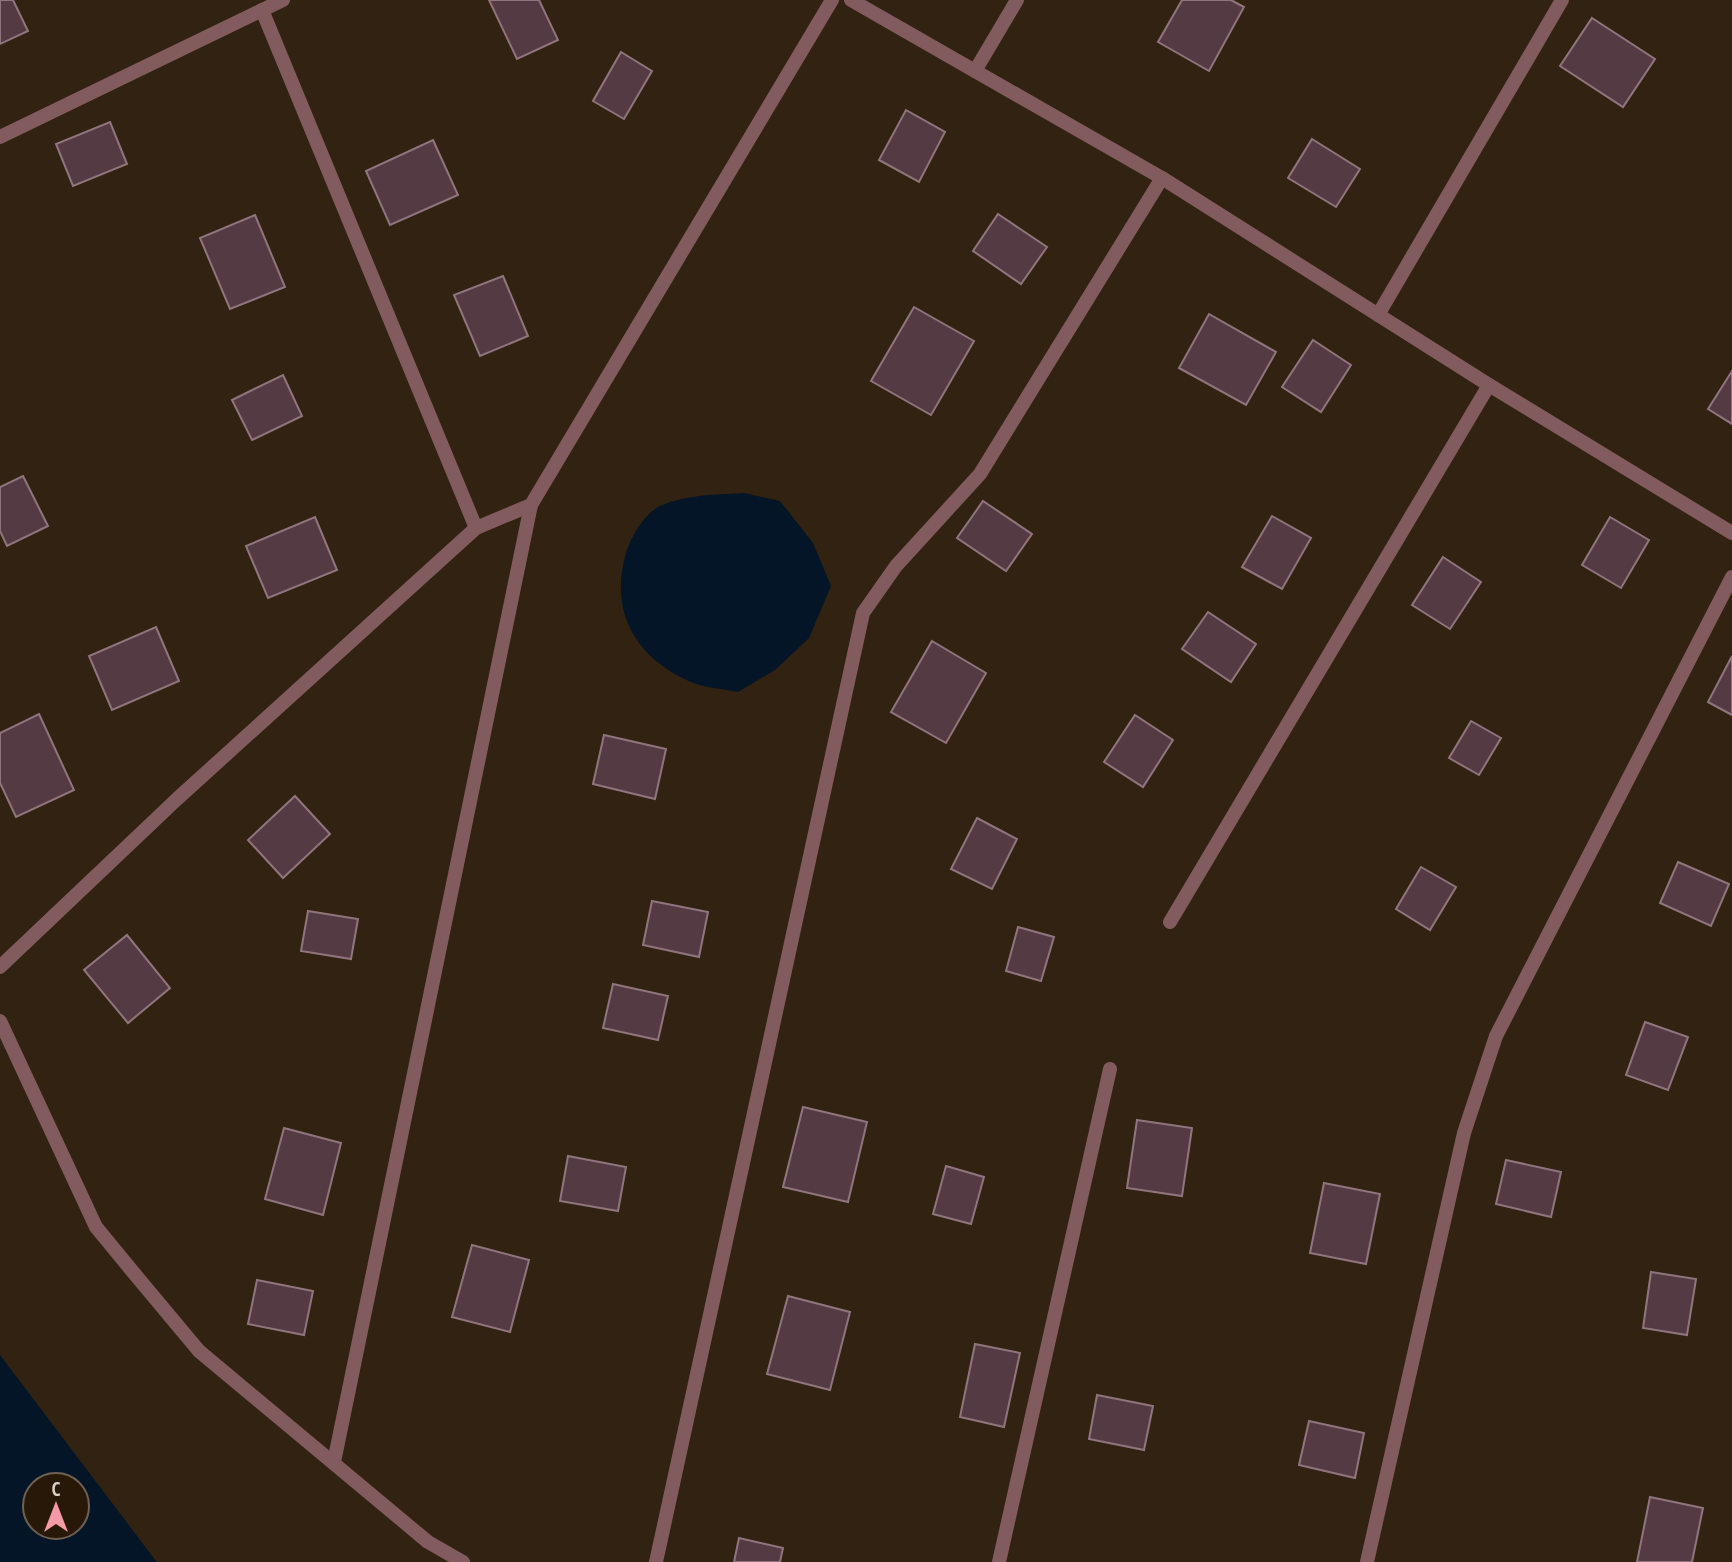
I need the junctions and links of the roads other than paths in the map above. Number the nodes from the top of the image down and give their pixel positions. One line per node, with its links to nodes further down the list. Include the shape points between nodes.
1 (283, 0): 6 (street)
2 (832, 0): 12 (street)
3 (851, 0): 7 (street)
4 (1017, 0): 7 (street)
5 (1562, 0): 10 (street)
6 (262, 10): 8 (street); 13 (street)
7 (975, 71): 9 (street)
8 (0, 137)
9 (1162, 178): 10 (street); 22 (street, via 980,474 896,566 863,612)
10 (1378, 315): 11 (street)
11 (1489, 385): 14 (street); 16 (street)
12 (531, 505): 13 (street); 20 (street)
13 (476, 528): 17 (street)
14 (1732, 533)
15 (1732, 577): 24 (street, via 1496,1036 1464,1132)
16 (1170, 922)
17 (0, 967)
18 (0, 1021): 20 (street, via 96,1227 199,1351)
19 (1110, 1069): 23 (street)
20 (334, 1462): 21 (street, via 428,1542)
21 (463, 1562)
22 (656, 1562)
23 (999, 1562)
24 (1367, 1562)

